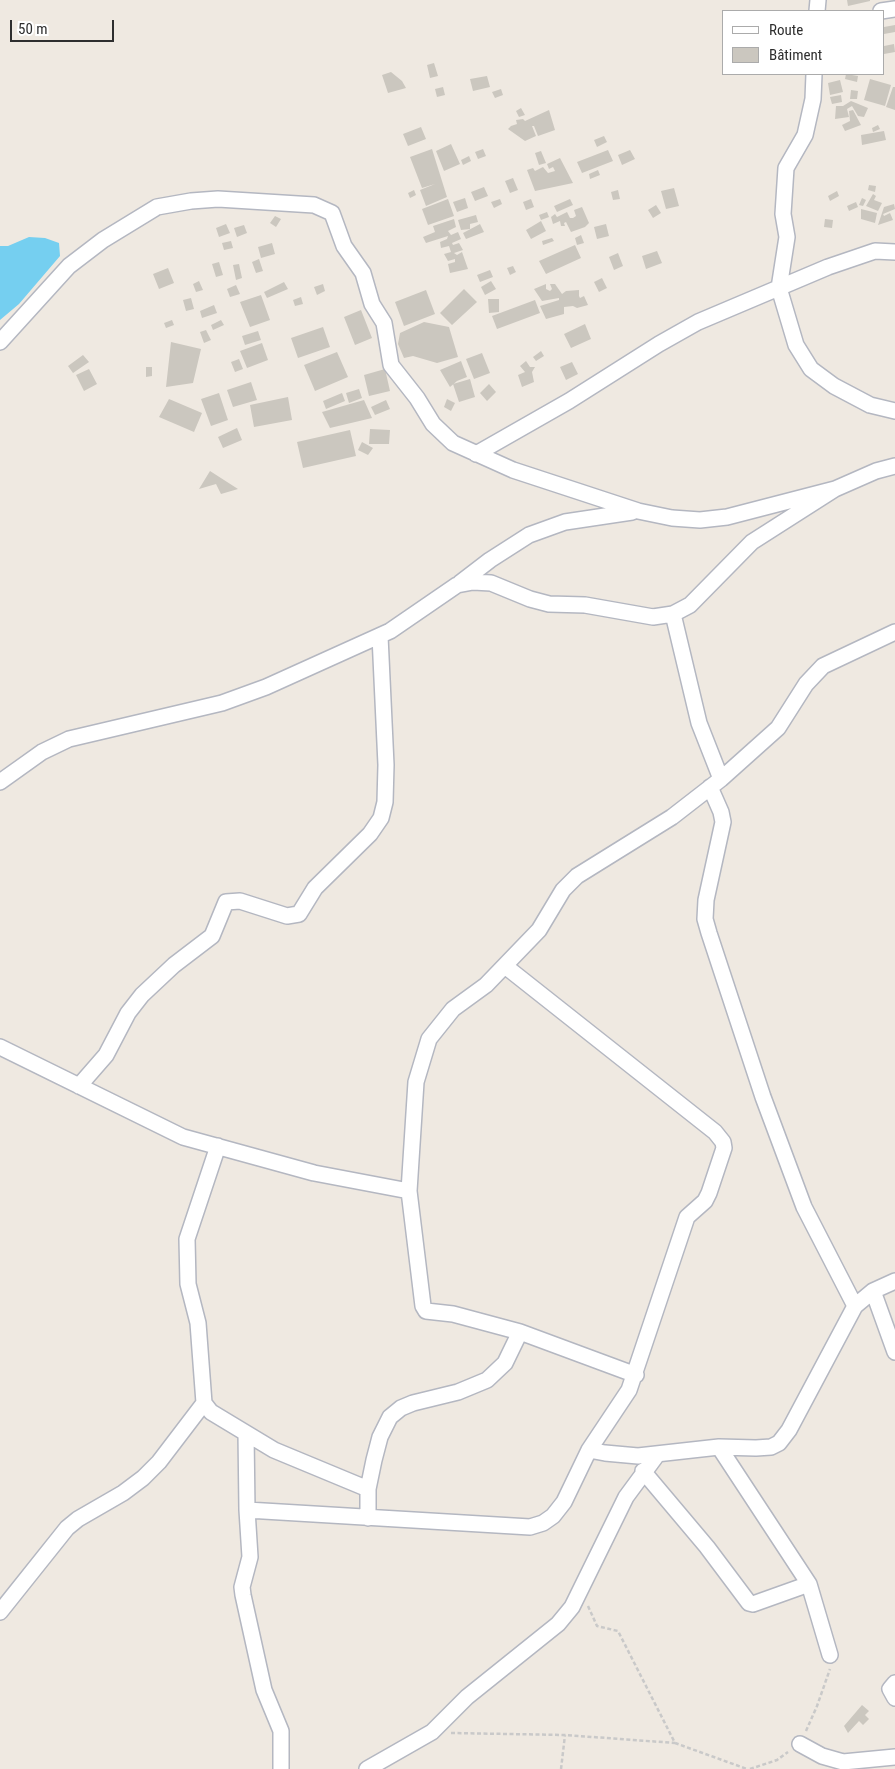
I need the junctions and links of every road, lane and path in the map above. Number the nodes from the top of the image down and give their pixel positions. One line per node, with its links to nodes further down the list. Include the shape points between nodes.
1 (814, 75): 3 (street, via 813,100 805,135 786,168 783,214 787,237)
2 (895, 252): 3 (street, via 875,251)
3 (779, 288): 5 (street, via 796,345 812,369 834,386 870,405); 6 (street, via 698,322 569,402)
4 (0, 342): 6 (street, via 68,266 102,240 157,207 218,199 314,205 332,214 344,246 363,273 372,304 384,323 391,365 442,434)
5 (895, 411)
6 (476, 454): 9 (street)
7 (895, 466): 8 (street)
8 (835, 489): 9 (street, via 727,517 700,520); 11 (street, via 752,542 690,605)
9 (638, 511): 10 (street, via 565,522 530,535)
10 (457, 585): 11 (street, via 490,583 549,604 585,605 653,617); 13 (street)
11 (672, 614): 15 (street)
12 (895, 632): 15 (street, via 823,666 806,684 778,728)
13 (380, 636): 14 (street, via 222,703 69,739 42,752); 18 (street, via 386,765 381,818 315,888 299,914 287,916 240,901 226,902 212,936 142,995 128,1013 106,1055)
14 (0, 782)
15 (716, 783): 16 (street, via 672,817 577,876 563,890 539,930); 23 (street, via 723,822 706,900 709,933 763,1097 804,1206)
16 (505, 966): 20 (street, via 486,985 453,1009 429,1039 416,1082); 26 (street, via 715,1132 723,1142 724,1148 709,1194 687,1217 646,1335)
17 (0, 1047): 18 (street)
18 (79, 1086): 19 (street, via 183,1137)
19 (218, 1146): 20 (street, via 336,1178); 27 (street, via 187,1239 188,1284 198,1323)
20 (409, 1191): 24 (street, via 426,1311 454,1314)
21 (895, 1281): 22 (street)
22 (873, 1291): 23 (street); 25 (street)
23 (855, 1306): 29 (street, via 785,1438 771,1447)
24 (520, 1332): 26 (street); 33 (street, via 505,1363 487,1380 458,1392 413,1403 390,1417 380,1437)
25 (895, 1352)
26 (636, 1375): 30 (street)
27 (204, 1403): 28 (street, via 211,1412); 38 (street, via 143,1478 67,1528)
28 (246, 1433): 33 (street, via 289,1457); 34 (street)
29 (719, 1447): 31 (street); 36 (street)
30 (590, 1450): 31 (street, via 619,1455); 35 (street, via 564,1502 543,1523 530,1526)
31 (657, 1455): 32 (street)
32 (643, 1471): 36 (street, via 707,1547 749,1604); 37 (street, via 626,1497)
33 (368, 1489): 35 (street)
34 (247, 1510): 35 (street); 47 (street, via 250,1557 243,1595 264,1690 281,1731)
35 (368, 1518)
36 (809, 1584): 39 (street)
37 (581, 1588): 42 (street, via 572,1607 558,1624 467,1697); 44 (path, via 597,1626 618,1631)
38 (0, 1612)
39 (830, 1655): 45 (path, via 820,1698)
40 (895, 1682): 41 (street, via 890,1689)
41 (895, 1698)
42 (432, 1732): 43 (path); 48 (street)
43 (564, 1735): 44 (path); 49 (path)
44 (675, 1743): 50 (path)
45 (800, 1744): 46 (street, via 822,1756 843,1762); 50 (path, via 777,1760)
46 (895, 1757)
47 (281, 1769)
48 (367, 1769)
49 (561, 1769)
50 (749, 1769)

